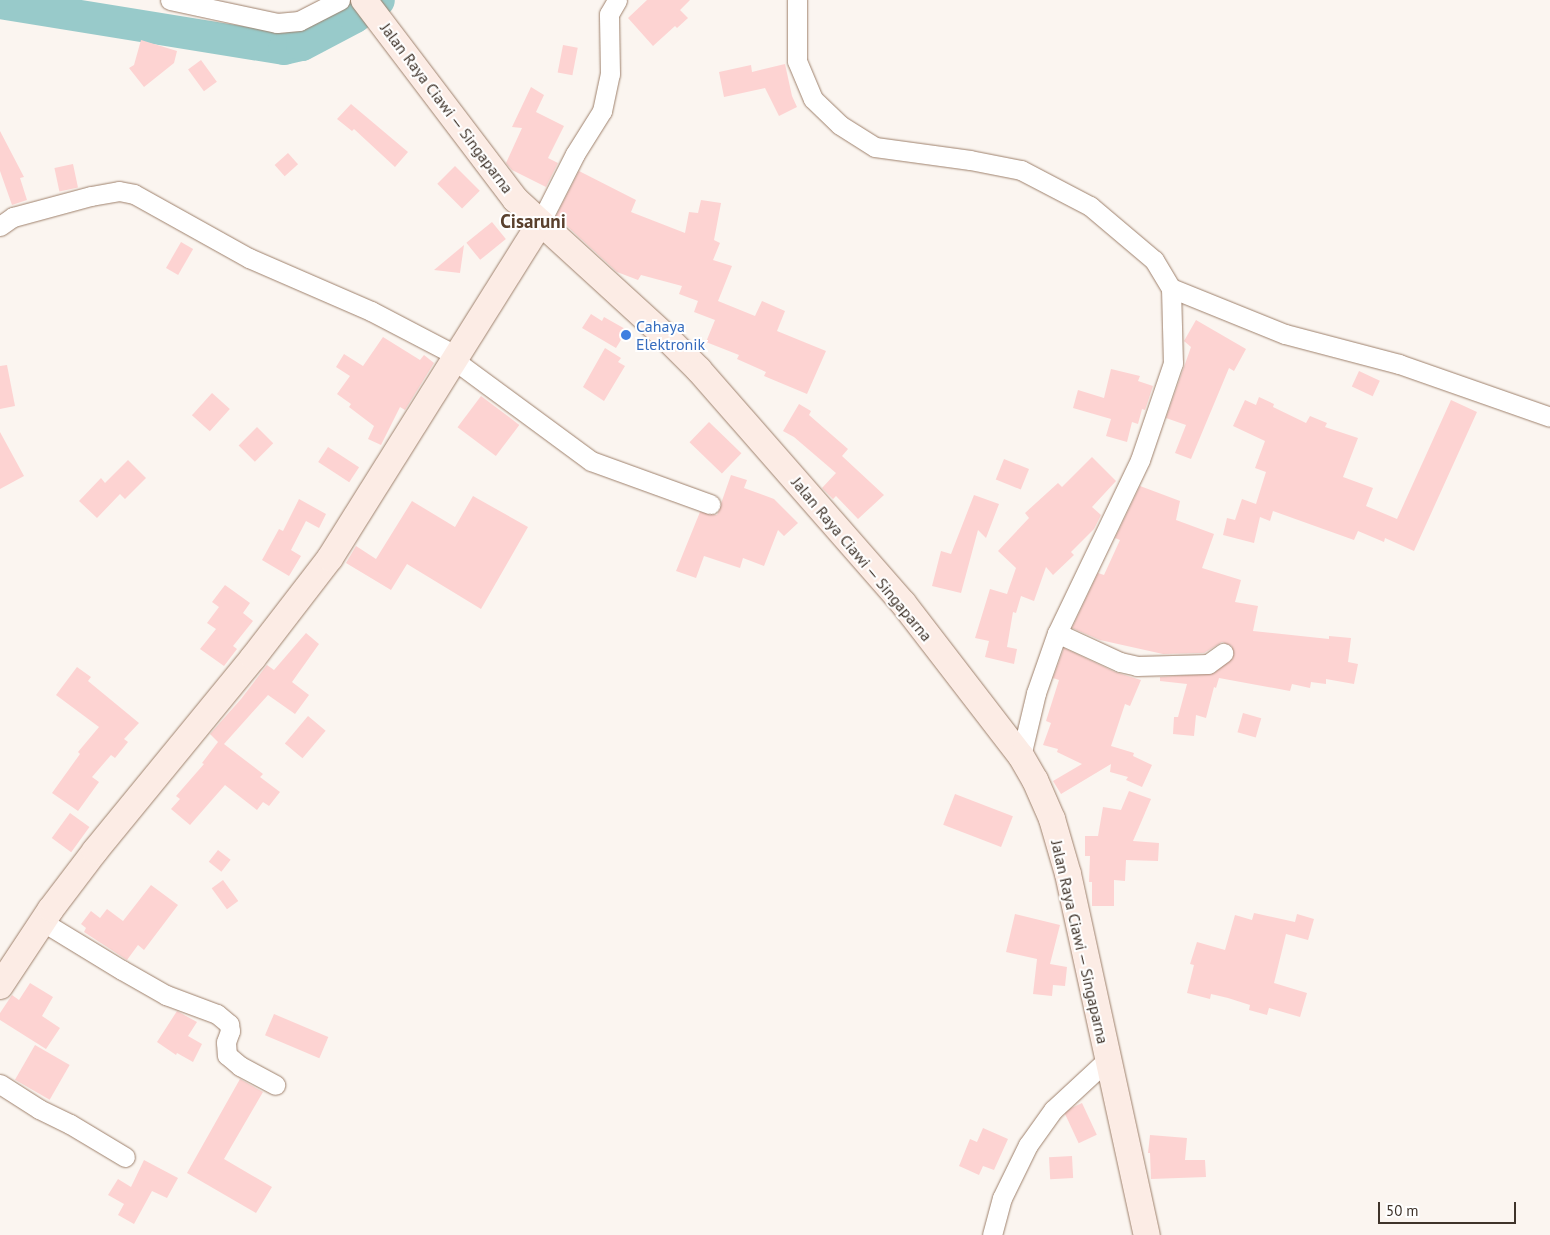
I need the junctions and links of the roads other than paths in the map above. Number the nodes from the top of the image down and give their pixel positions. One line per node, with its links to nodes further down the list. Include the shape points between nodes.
1 (170, 0): 2 (street, via 277,23 299,21)
2 (340, 0)
3 (617, 0): 6 (street, via 609,14 610,74 602,111 575,154)
4 (797, 0): 8 (street, via 797,62 813,99 840,125 875,147 1021,170 1090,206 1154,260)
5 (372, 9): 6 (main road, Jalan Raya Ciawi — Singaparna, via 515,199)
6 (540, 223): 9 (main road); 14 (main road, Jalan Raya Ciawi — Singaparna, via 699,370 903,604)
7 (0, 226): 9 (street, via 13,217 91,196 119,190 134,194 249,258 370,311)
8 (1172, 288): 10 (street, via 1285,334 1399,364); 12 (street, via 1173,363 1140,460)
9 (456, 358): 11 (street, via 591,461); 15 (main road, via 330,558 95,851)
10 (1550, 416)
11 (710, 504)
12 (1057, 633): 13 (street, via 1120,662 1137,666 1208,664); 14 (street, via 1036,693)
13 (1223, 653)
14 (1021, 756): 17 (main road, Jalan Raya Ciawi — Singaparna, via 1052,820 1068,874)
15 (43, 922): 16 (main road); 19 (street, via 166,995 217,1014 229,1024 227,1055)
16 (0, 986)
17 (1107, 1060): 21 (street, via 1053,1110 1028,1145 1002,1198); 22 (main road, Jalan Raya Ciawi — Singaparna)
18 (0, 1084): 20 (street)
19 (275, 1085)
20 (124, 1157)
21 (992, 1235)
22 (1147, 1235)

